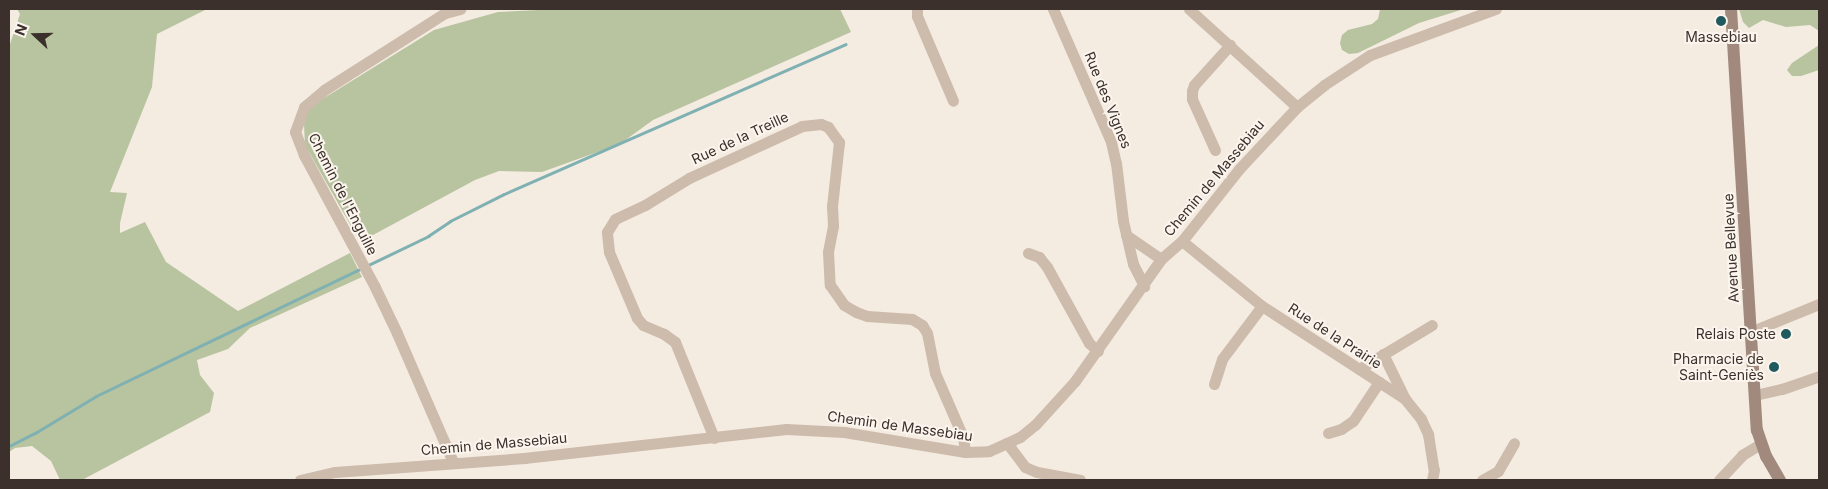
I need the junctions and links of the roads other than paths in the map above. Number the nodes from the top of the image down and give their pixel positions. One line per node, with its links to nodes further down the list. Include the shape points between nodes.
1 (460, 9): 34 (street, Chemin de l'Enguille, via 444,13 324,90 304,108 295,132 304,155 375,287)
2 (917, 9): 8 (street, via 917,16)
3 (1053, 9): 11 (street, Rue des Vignes, via 1111,142)
4 (1189, 9): 7 (street)
5 (1496, 9): 9 (street, Chemin de Massebiau, via 1370,56 1324,85)
6 (1731, 9): 19 (main road, Avenue Bellevue)
7 (1230, 46): 9 (street); 10 (street, via 1192,91 1192,99)
8 (953, 101)
9 (1297, 107): 12 (street, Chemin de Massebiau, via 1239,169)
10 (1215, 150)
11 (1126, 236): 14 (street); 15 (street, Rue des Vignes, via 1133,264)
12 (1182, 241): 14 (street, Chemin de Massebiau); 17 (street, Rue de la Prairie)
13 (1028, 253): 20 (street, via 1040,256 1089,343)
14 (1161, 260): 15 (street, Chemin de Massebiau)
15 (1144, 286): 20 (street, Chemin de Massebiau)
16 (1819, 304): 19 (street)
17 (1262, 306): 22 (street, Rue de la Prairie); 25 (street, via 1222,358)
18 (1432, 325): 21 (street)
19 (1750, 332): 26 (main road, Avenue Bellevue)
20 (1098, 351): 30 (street, Chemin de Massebiau, via 1075,382 1035,425)
21 (1382, 354): 22 (street); 27 (street)
22 (1359, 369): 24 (street, Rue de la Prairie)
23 (1819, 376): 26 (street)
24 (1379, 382): 27 (street, Rue de la Prairie); 28 (street, via 1352,421)
25 (1214, 384)
26 (1755, 395): 32 (main road, Avenue Bellevue)
27 (1405, 399): 37 (street, Rue de la Prairie, via 1428,434 1434,470)
28 (1328, 433)
29 (714, 438): 33 (street, Chemin de Massebiau, via 761,430 812,429); 33 (street, Rue de la Treille, via 675,342 637,318 609,252 607,232 615,219 689,178 802,126 821,124 828,127 839,142 828,252 830,285 844,305 856,312 867,316 912,319 922,326 927,333 935,373 964,437); 34 (street, Chemin de Massebiau, via 524,458)
30 (1007, 443): 33 (street, Chemin de Massebiau, via 989,450); 36 (street, via 1024,467)
31 (1514, 444): 38 (street, via 1498,471)
32 (1760, 444): 39 (street, via 1742,455); 40 (main road, Avenue Bellevue)
33 (964, 452)
34 (453, 462): 35 (street, Chemin de Massebiau, via 335,472)
35 (300, 480)
36 (1080, 480)
37 (1432, 480)
38 (1482, 480)
39 (1719, 480)
40 (1780, 480)

